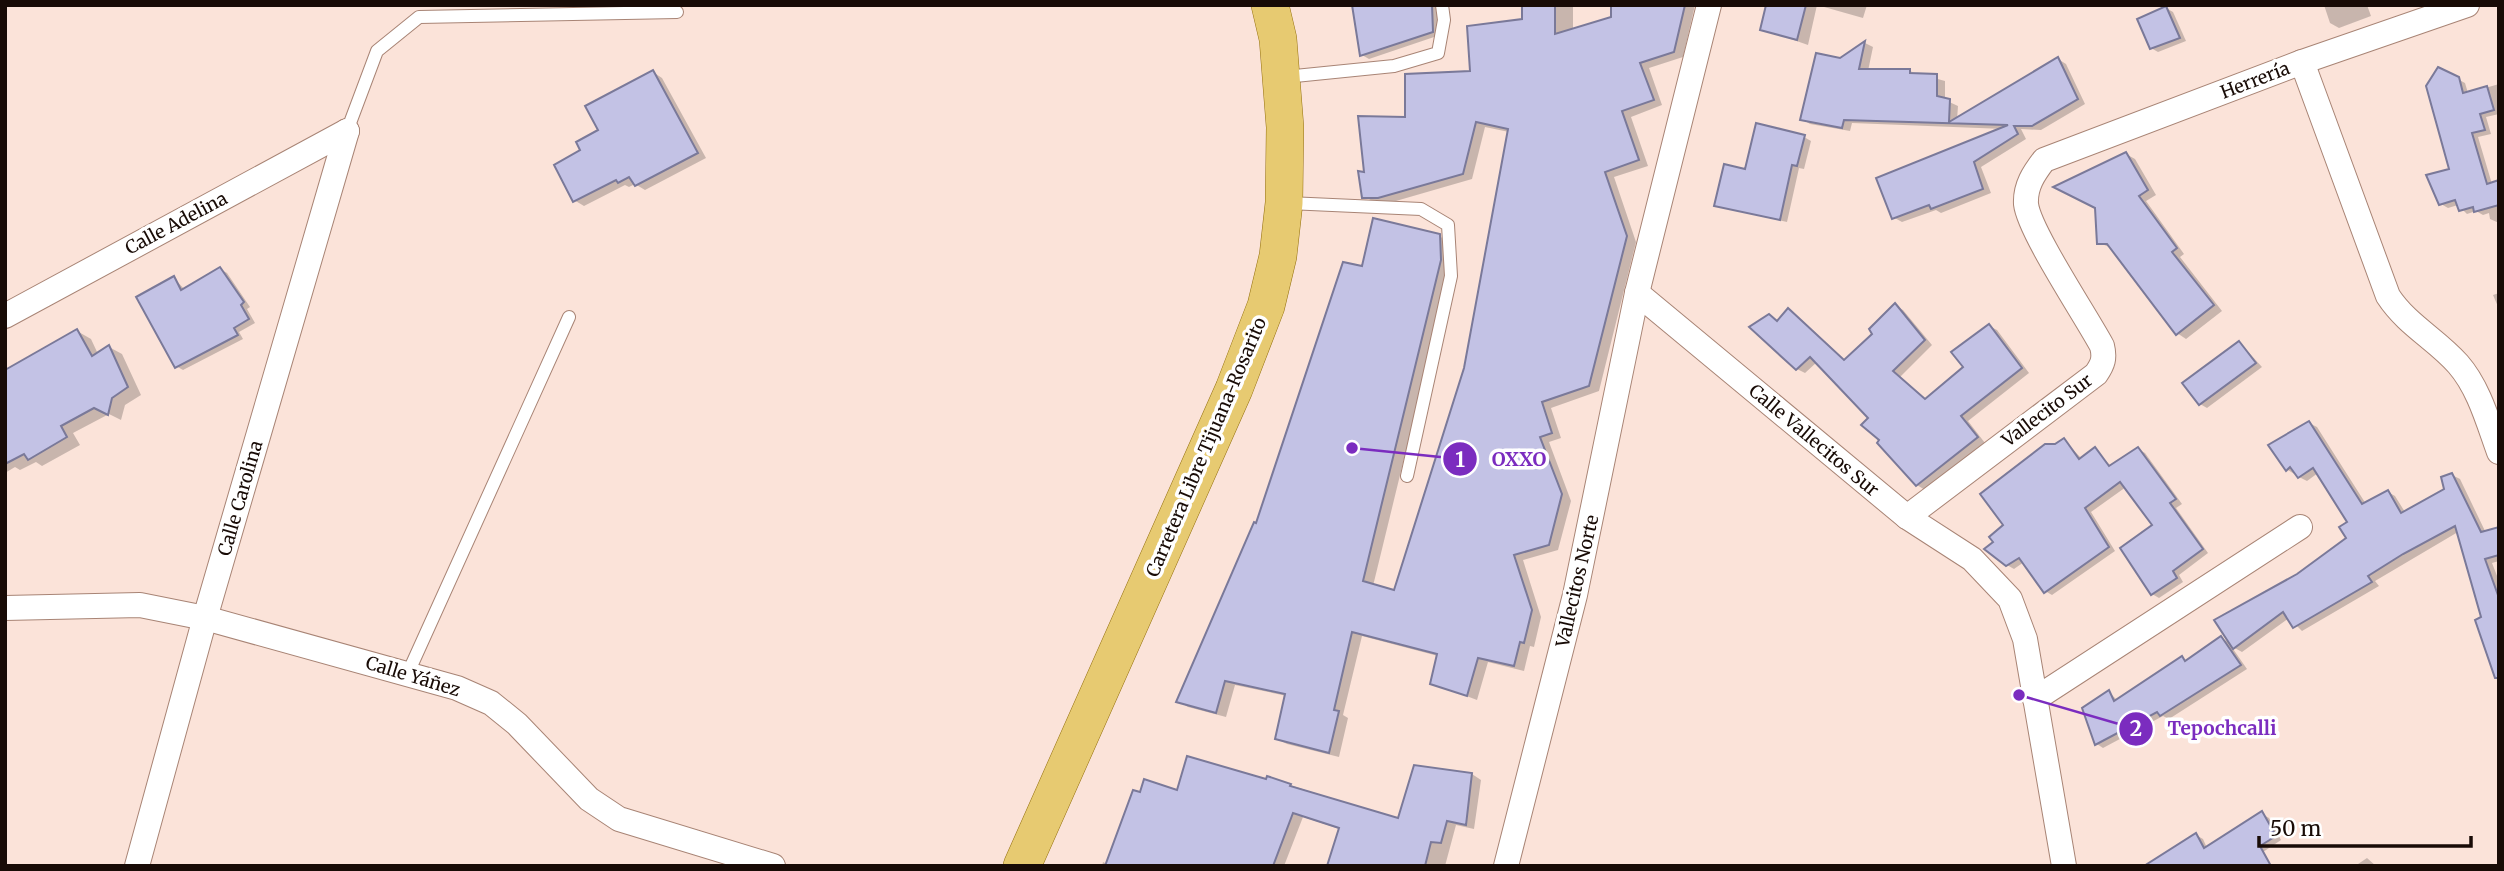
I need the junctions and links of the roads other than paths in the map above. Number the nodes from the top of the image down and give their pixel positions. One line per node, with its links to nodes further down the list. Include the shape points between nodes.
1 (1270, 5): 7 (main road, Carretera Libre Tijuana-Rosarito)
2 (1442, 5): 7 (lane, via 1438,53 1394,66)
3 (1709, 5): 11 (street)
4 (2467, 5): 6 (street, Herrería)
5 (677, 12): 8 (lane, via 419,17 377,51)
6 (2302, 62): 9 (street, Herrería); 14 (street, via 2388,296 2400,315 2470,378)
7 (1282, 77): 10 (main road, Carretera Libre Tijuana-Rosarito)
8 (347, 131): 12 (street, Calle Adelina); 19 (street, Calle Carolina)
9 (2044, 160): 16 (street, Vallecito Sur, via 2027,190 2030,219 2102,346 2102,366)
10 (1284, 203): 15 (lane, via 1421,209 1448,225 1451,276); 24 (main road, Carretera Libre Tijuana-Rosarito, via 1266,306 1239,377)
11 (1637, 293): 16 (street, Calle Vallecitos Sur); 25 (street, Vallecitos Norte, via 1575,594)
12 (5, 316)
13 (569, 317): 20 (lane)
14 (2499, 452)
15 (1407, 476)
16 (1907, 517): 21 (street, Calle Vallecitos Sur, via 1972,559 2010,599 2025,639)
17 (2300, 527): 21 (street)
18 (5, 608): 19 (street, Calle Yáñez, via 140,605)
19 (205, 618): 20 (street, Calle Yáñez); 22 (street, Calle Carolina)
20 (408, 673): 23 (street, Calle Yáñez, via 491,703 589,799 619,819)
21 (2035, 699): 26 (street, Calle Vallecitos Sur)
22 (137, 866)
23 (773, 866)
24 (1022, 866)
25 (1506, 866)
26 (2064, 866)

